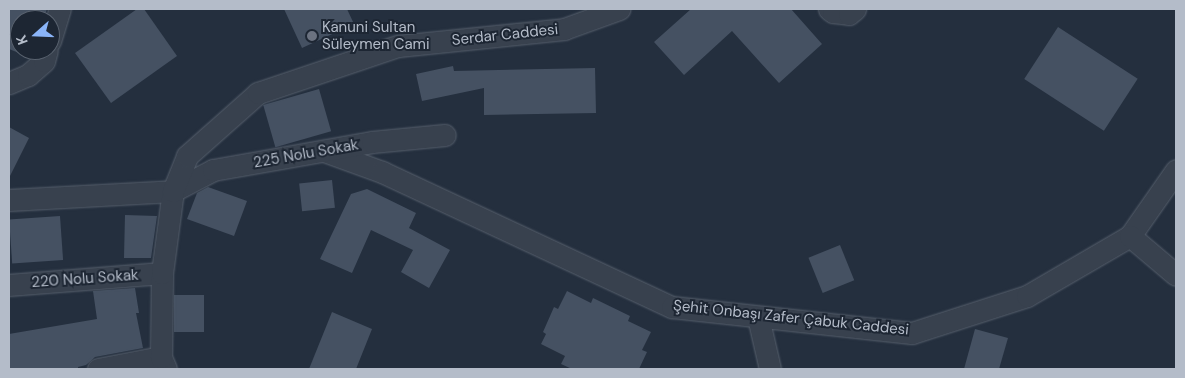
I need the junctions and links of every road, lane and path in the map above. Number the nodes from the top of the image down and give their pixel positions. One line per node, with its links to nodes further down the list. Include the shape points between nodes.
1 (619, 9): 9 (street, Serdar Caddesi, via 564,29 398,46 258,93 187,156)
2 (829, 9): 3 (street, via 849,14)
3 (855, 9)
4 (44, 60): 5 (street, via 28,75)
5 (9, 83)
6 (445, 135): 7 (street, 225 Nolu Sokak, via 372,142)
7 (324, 151): 9 (street, 225 Nolu Sokak, via 212,170); 15 (street, Şehit Onbaşı Zafer Çabuk Caddesi, via 382,172 672,307)
8 (1176, 170): 11 (street, Şehit Onbaşı Zafer Çabuk Caddesi)
9 (174, 191): 10 (street); 12 (street, Serdar Caddesi)
10 (9, 200)
11 (1130, 236): 13 (street); 15 (street, Şehit Onbaşı Zafer Çabuk Caddesi, via 1027,296 912,333)
12 (162, 273): 14 (street, 220 Nolu Sokak); 16 (street, Serdar Caddesi)
13 (1176, 275)
14 (9, 285)
15 (758, 317): 18 (street)
16 (164, 363): 17 (street)
17 (98, 369)
18 (770, 369)

